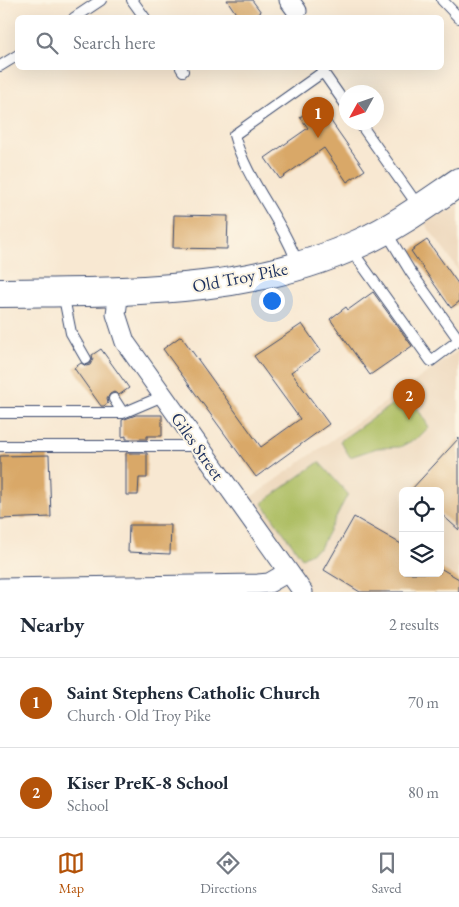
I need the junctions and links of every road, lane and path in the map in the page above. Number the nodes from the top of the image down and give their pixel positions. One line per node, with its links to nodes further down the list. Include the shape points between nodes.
1 (101, 0): 4 (lane)
2 (132, 0): 5 (lane)
3 (442, 0): 6 (lane)
4 (78, 15)
5 (143, 15)
6 (459, 18)
7 (15, 57): 8 (lane)
8 (0, 66)
9 (339, 95): 15 (lane, via 323,72 234,135 255,186 293,251)
10 (365, 130): 12 (lane)
11 (459, 182): 12 (main road, Old Troy Pike)
12 (420, 208): 13 (main road, Old Troy Pike)
13 (385, 230): 14 (main road, Old Troy Pike); 14 (lane, via 410,272 459,340 431,361)
14 (349, 247): 15 (main road, Old Troy Pike)
15 (298, 266): 16 (main road, Old Troy Pike, via 225,284)
16 (119, 291): 17 (main road, Old Troy Pike); 20 (street, Giles Street, via 116,314 119,328 125,342)
17 (62, 292): 18 (main road, Old Troy Pike); 19 (lane, via 71,333)
18 (0, 293)
19 (86, 359)
20 (163, 396): 22 (lane); 25 (street, Giles Street)
21 (114, 399): 22 (lane)
22 (123, 412): 23 (lane)
23 (0, 413)
24 (0, 446): 25 (lane)
25 (198, 446): 26 (street, Giles Street)
26 (288, 572): 27 (street, via 269,583 258,584); 28 (street, Giles Street)
27 (0, 588)
28 (303, 592)

